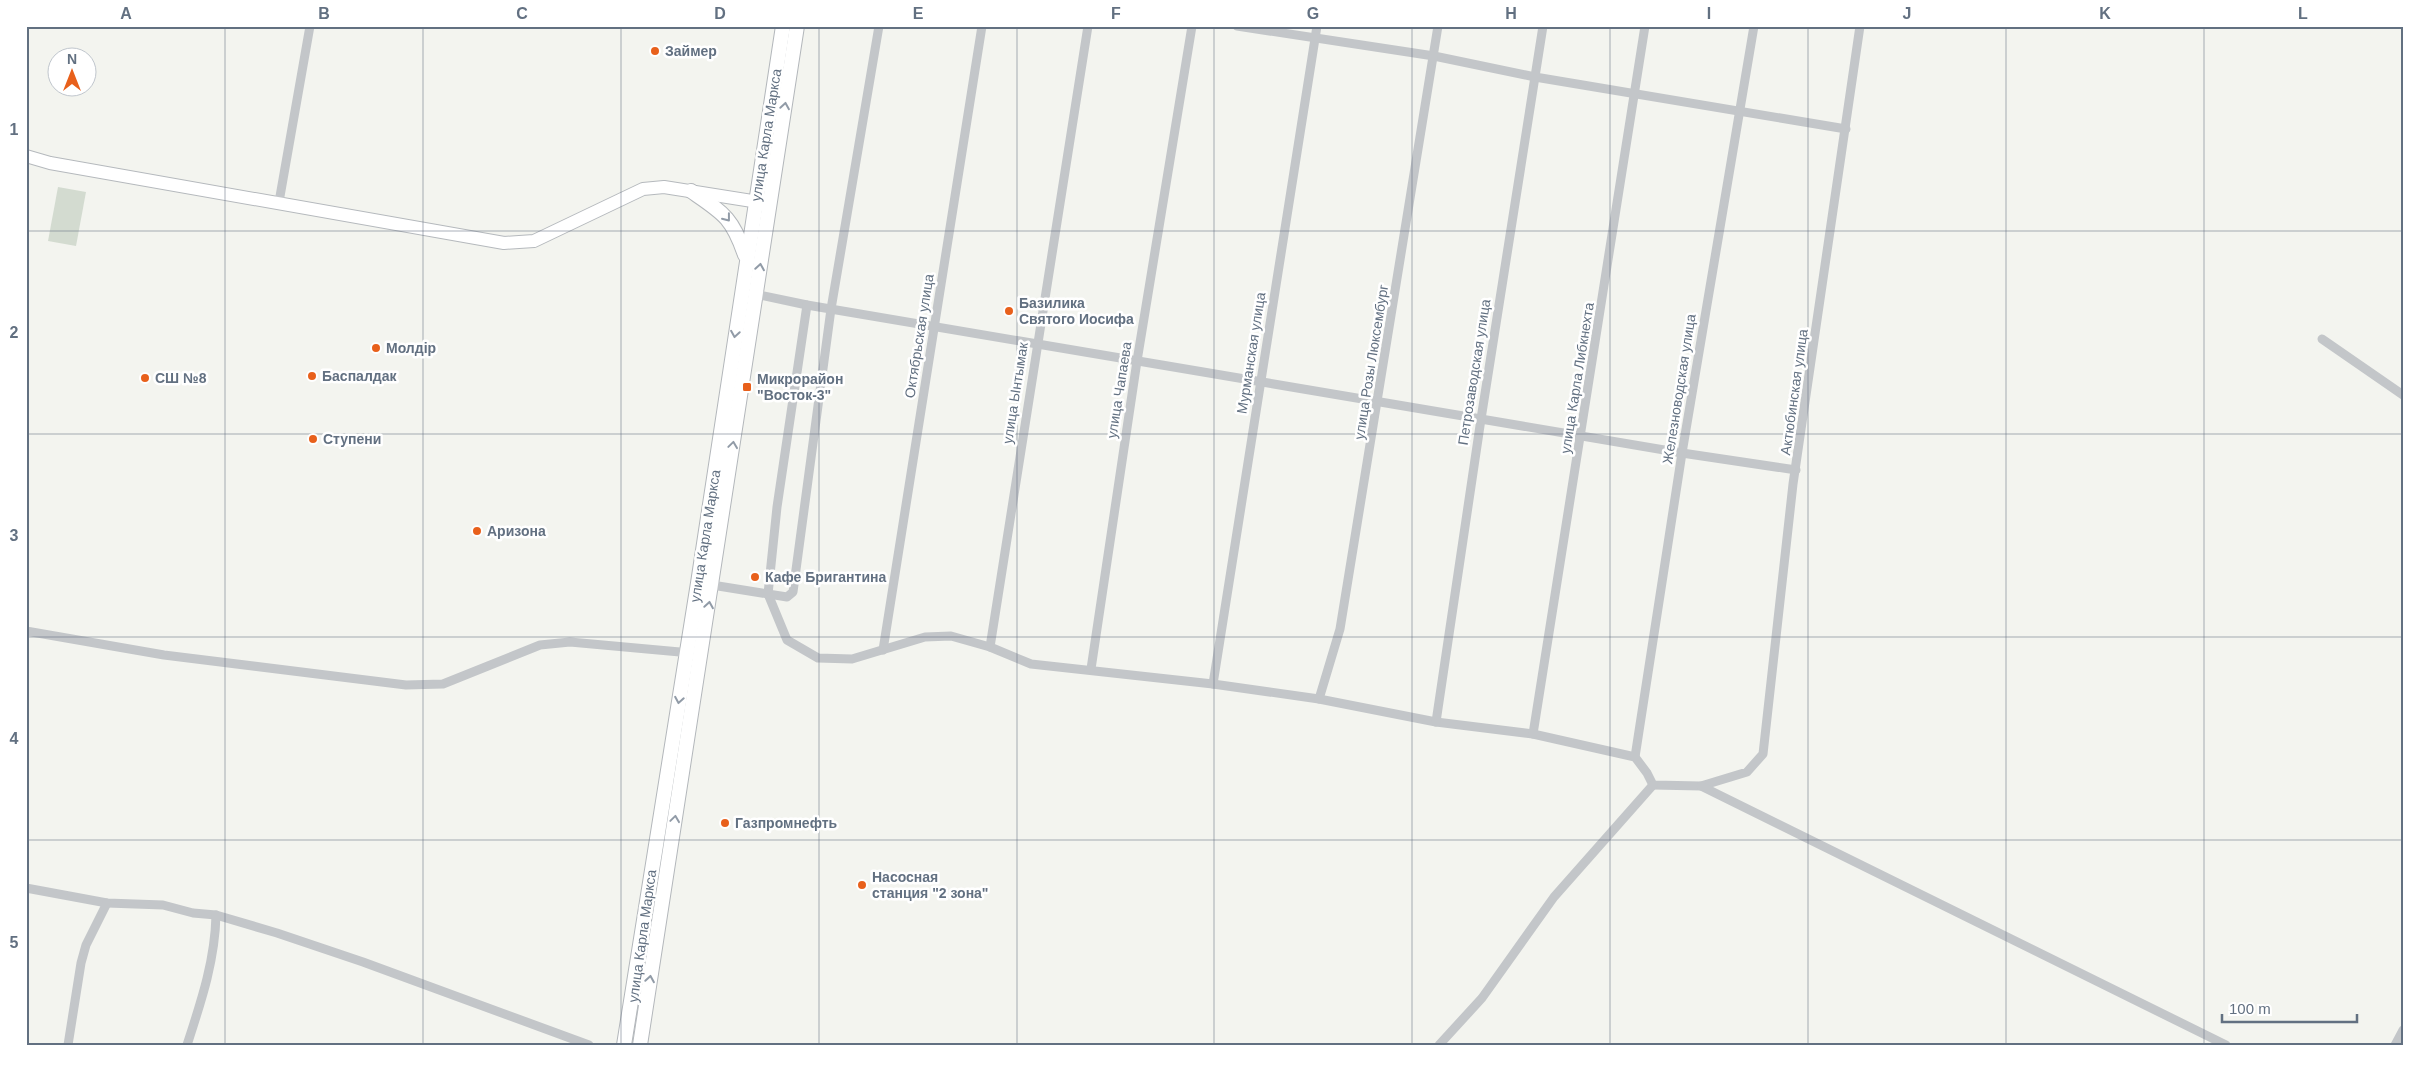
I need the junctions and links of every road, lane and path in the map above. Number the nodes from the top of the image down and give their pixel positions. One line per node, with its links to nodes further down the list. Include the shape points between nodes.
1 (310, 26): 24 (street)
2 (783, 26): 23 (main road, улица Карла Маркса)
3 (797, 26): 25 (main road, улица Карла Маркса, one-way to 3)
4 (879, 26): 29 (street)
5 (982, 26): 30 (street, Октябрьская улица)
6 (1088, 26): 32 (street, улица Ынтымак)
7 (1192, 26): 33 (street, улица Чапаева)
8 (1237, 26): 15 (street)
9 (1317, 26): 15 (street, Мурманская улица)
10 (1438, 26): 16 (street, улица Розы Люксембург)
11 (1543, 26): 17 (street, Петрозаводская улица)
12 (1645, 26): 18 (street, улица Карла Либкнехта)
13 (1754, 26): 19 (street, Железноводская улица)
14 (1860, 26): 20 (street, Актюбинская улица)
15 (1315, 40): 16 (street); 34 (street, Мурманская улица)
16 (1434, 56): 17 (street); 36 (street, улица Розы Люксембург)
17 (1535, 77): 18 (street); 37 (street, Петрозаводская улица)
18 (1634, 94): 19 (street); 38 (street, улица Карла Либкнехта)
19 (1740, 112): 20 (street); 39 (street, Железноводская улица)
20 (1846, 129): 40 (street, Актюбинская улица)
21 (26, 156): 24 (street, via 50,163)
22 (691, 192): 23 (street); 24 (street, via 664,187 643,189 534,242 504,242); 26 (main road, one-way to 26, via 723,212 735,229)
23 (755, 201): 25 (street); 26 (main road, улица Карла Маркса)
24 (279, 202)
25 (770, 204): 27 (main road, улица Карла Маркса, one-way to 25)
26 (746, 258): 46 (main road, улица Карла Маркса, one-way to 46)
27 (756, 294): 28 (street); 41 (main road, улица Карла Маркса, one-way to 27)
28 (807, 305): 29 (street); 42 (street, via 778,497)
29 (831, 309): 30 (street); 42 (street, via 794,592 787,597)
30 (934, 326): 32 (street); 45 (street, Октябрьская улица)
31 (2322, 339): 35 (street)
32 (1037, 344): 33 (street); 44 (street, улица Ынтымак)
33 (1137, 361): 34 (street); 48 (street, улица Чапаева)
34 (1260, 382): 36 (street); 49 (street, Мурманская улица)
35 (2403, 395)
36 (1378, 402): 37 (street); 50 (street, улица Розы Люксембург, via 1340,629)
37 (1480, 419): 38 (street); 51 (street, Петрозаводская улица)
38 (1582, 436): 39 (street); 52 (street, улица Карла Либкнехта)
39 (1682, 453): 40 (street); 53 (street, Железноводская улица)
40 (1796, 470): 55 (street, Актюбинская улица, via 1763,754 1747,772)
41 (712, 585): 42 (street); 47 (main road, улица Карла Маркса, one-way to 41)
42 (768, 594): 45 (street, via 787,640 818,658 852,659)
43 (26, 631): 46 (street, via 164,654 406,685 444,684 540,645 570,642)
44 (990, 646): 45 (street, via 951,636 925,637); 48 (street, via 1031,664)
45 (883, 650)
46 (687, 652): 47 (street); 63 (main road, улица Карла Маркса, one-way to 63)
47 (702, 654): 64 (main road, улица Карла Маркса, one-way to 47)
48 (1091, 669): 49 (street)
49 (1213, 684): 50 (street)
50 (1319, 699): 51 (street)
51 (1436, 722): 52 (street)
52 (1533, 734): 53 (street)
53 (1635, 756): 54 (street)
54 (1652, 785): 55 (street); 65 (street, via 1554,897 1482,998)
55 (1701, 786): 66 (street)
56 (26, 888): 57 (street)
57 (107, 903): 58 (street, via 163,905); 60 (street, via 86,945 81,963)
58 (216, 915): 61 (street, via 209,979); 62 (street, via 312,944)
59 (2403, 1030): 67 (street)
60 (68, 1045)
61 (187, 1045)
62 (589, 1045)
63 (624, 1045)
64 (640, 1045)
65 (1439, 1045)
66 (2226, 1045)
67 (2395, 1045)

